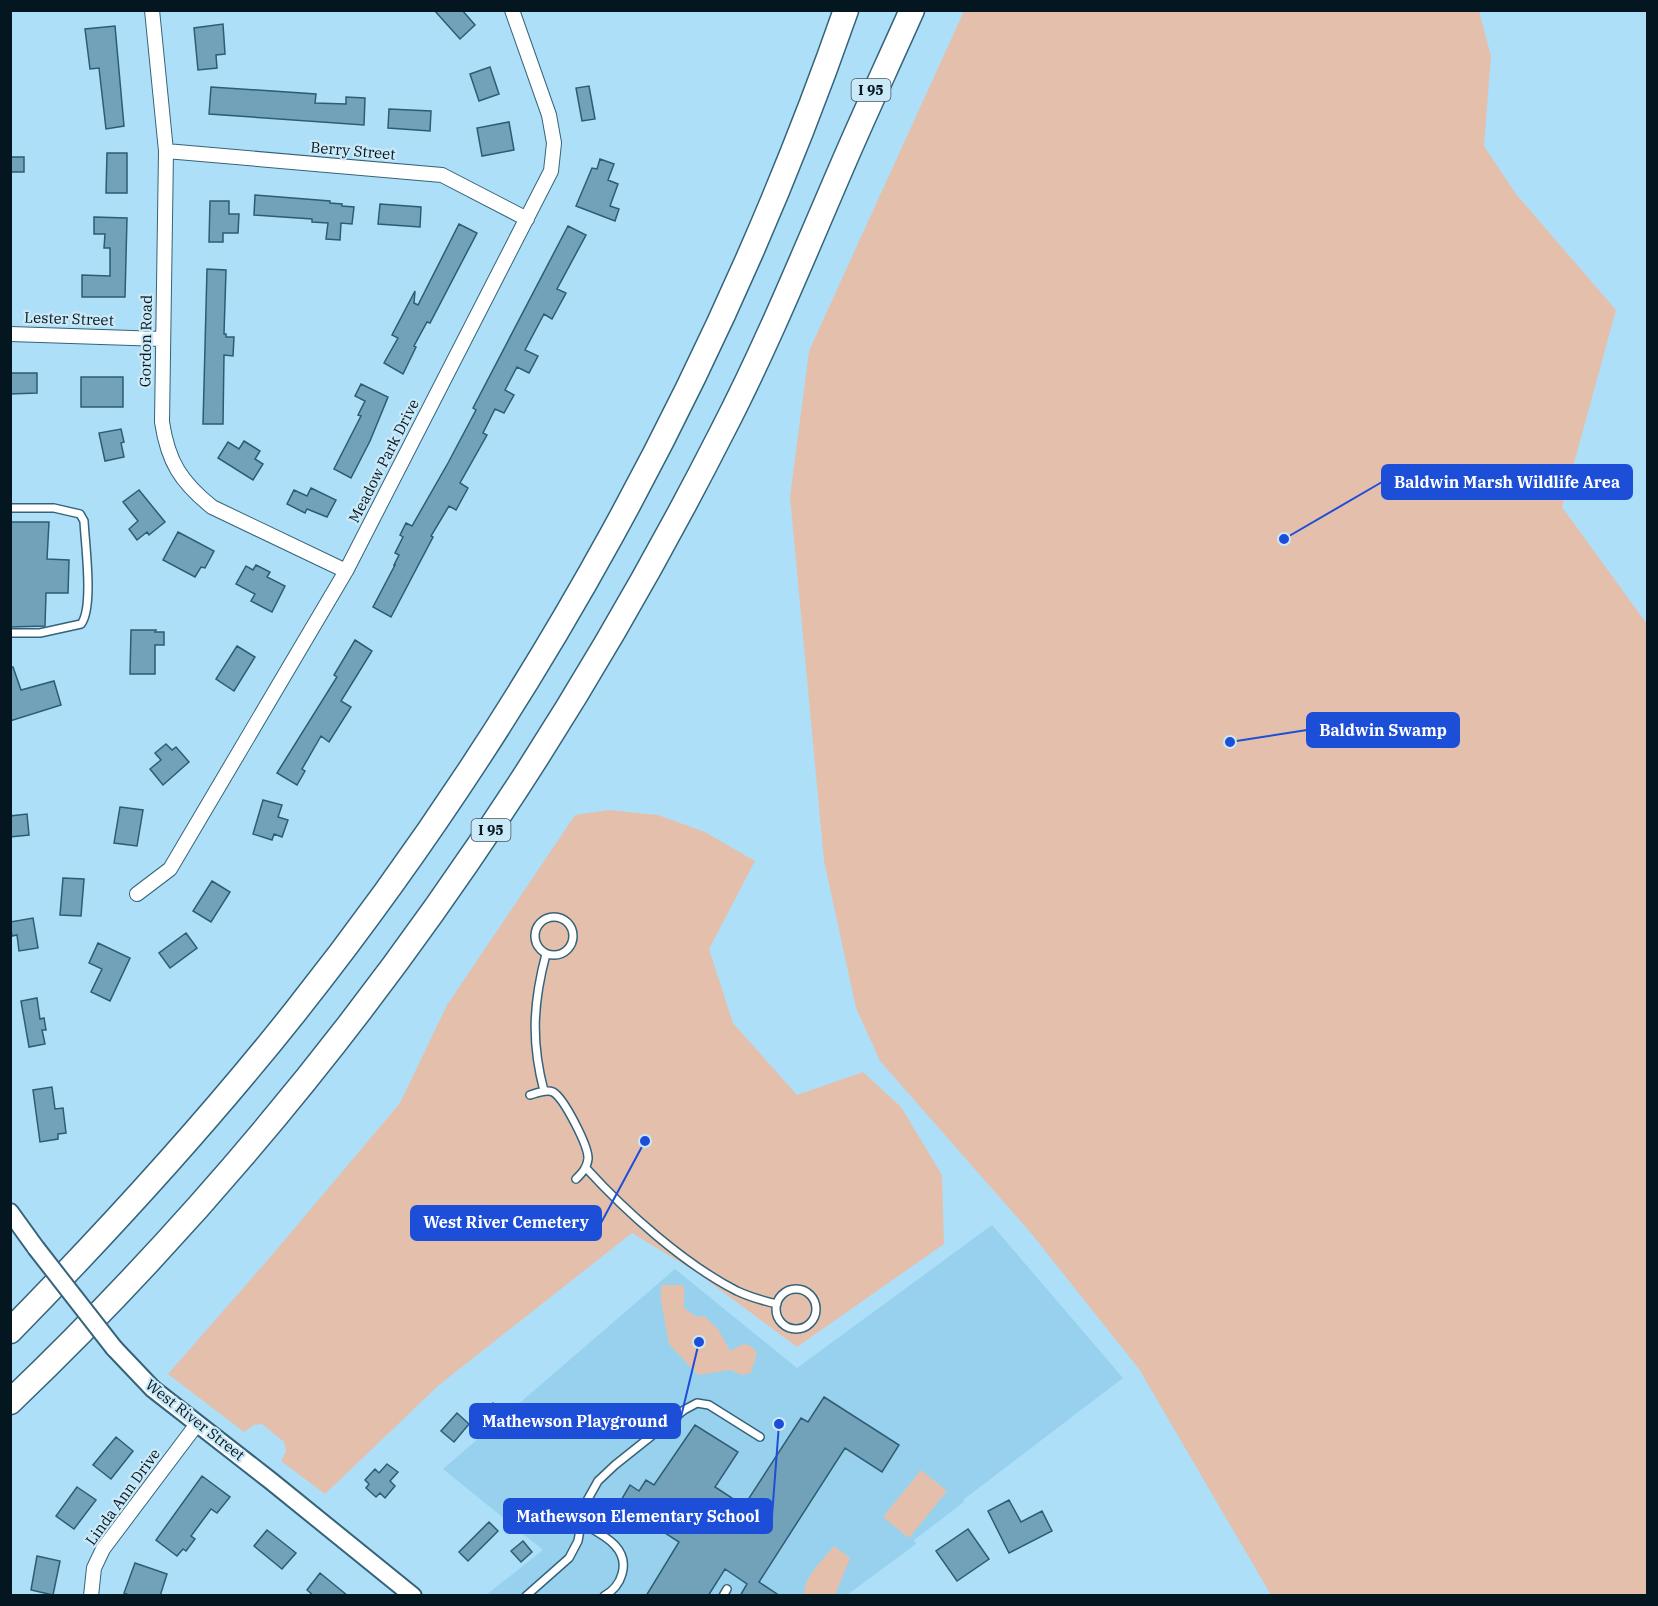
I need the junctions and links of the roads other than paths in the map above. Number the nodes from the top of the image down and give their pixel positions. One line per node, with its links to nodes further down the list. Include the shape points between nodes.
1 (152, 10): 6 (street, Gordon Road)
2 (512, 10): 8 (street, Meadow Park Drive, via 549,115 554,143 550,171)
3 (846, 10): 22 (highway, via 770,209 697,368 595,564 504,714 401,869 282,1028 185,1144)
4 (900, 10): 7 (highway, I 95)
5 (912, 10): 7 (highway)
6 (166, 151): 8 (street, Berry Street, via 442,175); 10 (street, Gordon Road)
7 (841, 170): 23 (highway, I 95, via 749,378 671,530 587,678 495,823 372,996 277,1116 127,1286)
8 (526, 219): 12 (street, Meadow Park Drive)
9 (10, 334): 10 (street, Lester Street)
10 (162, 339): 12 (street, Gordon Road, via 162,422 167,450 182,478 212,507)
11 (10, 508): 13 (lane, via 54,508 80,514 84,521 88,598 81,624 40,633)
12 (346, 571): 14 (street, Meadow Park Drive, via 170,869)
13 (10, 633)
14 (137, 894)
15 (546, 954): 15 (lane, via 534,939 536,927 551,917 563,919 573,934 570,947 560,955); 16 (lane, via 534,1024)
16 (544, 1091): 17 (lane); 18 (lane, via 554,1092 562,1100 581,1135 588,1157)
17 (530, 1095)
18 (586, 1168): 19 (lane); 21 (lane, via 606,1190 692,1262 739,1292)
19 (576, 1179)
20 (10, 1212): 24 (street, West River Street, bridge, via 114,1348 147,1383)
21 (777, 1304): 21 (lane, via 784,1293 803,1291 813,1299 816,1311 810,1323 793,1329 778,1317)
22 (10, 1331)
23 (10, 1402)
24 (197, 1424): 27 (street, Linda Ann Drive, via 114,1531 94,1568); 28 (street, West River Street)
25 (760, 1437): 26 (lane, via 709,1405 697,1403 598,1482)
26 (580, 1522): 29 (lane, via 578,1541 569,1558); 30 (lane, via 615,1545 622,1556 621,1580)
27 (91, 1596)
28 (413, 1596)
29 (526, 1596)
30 (604, 1596)

